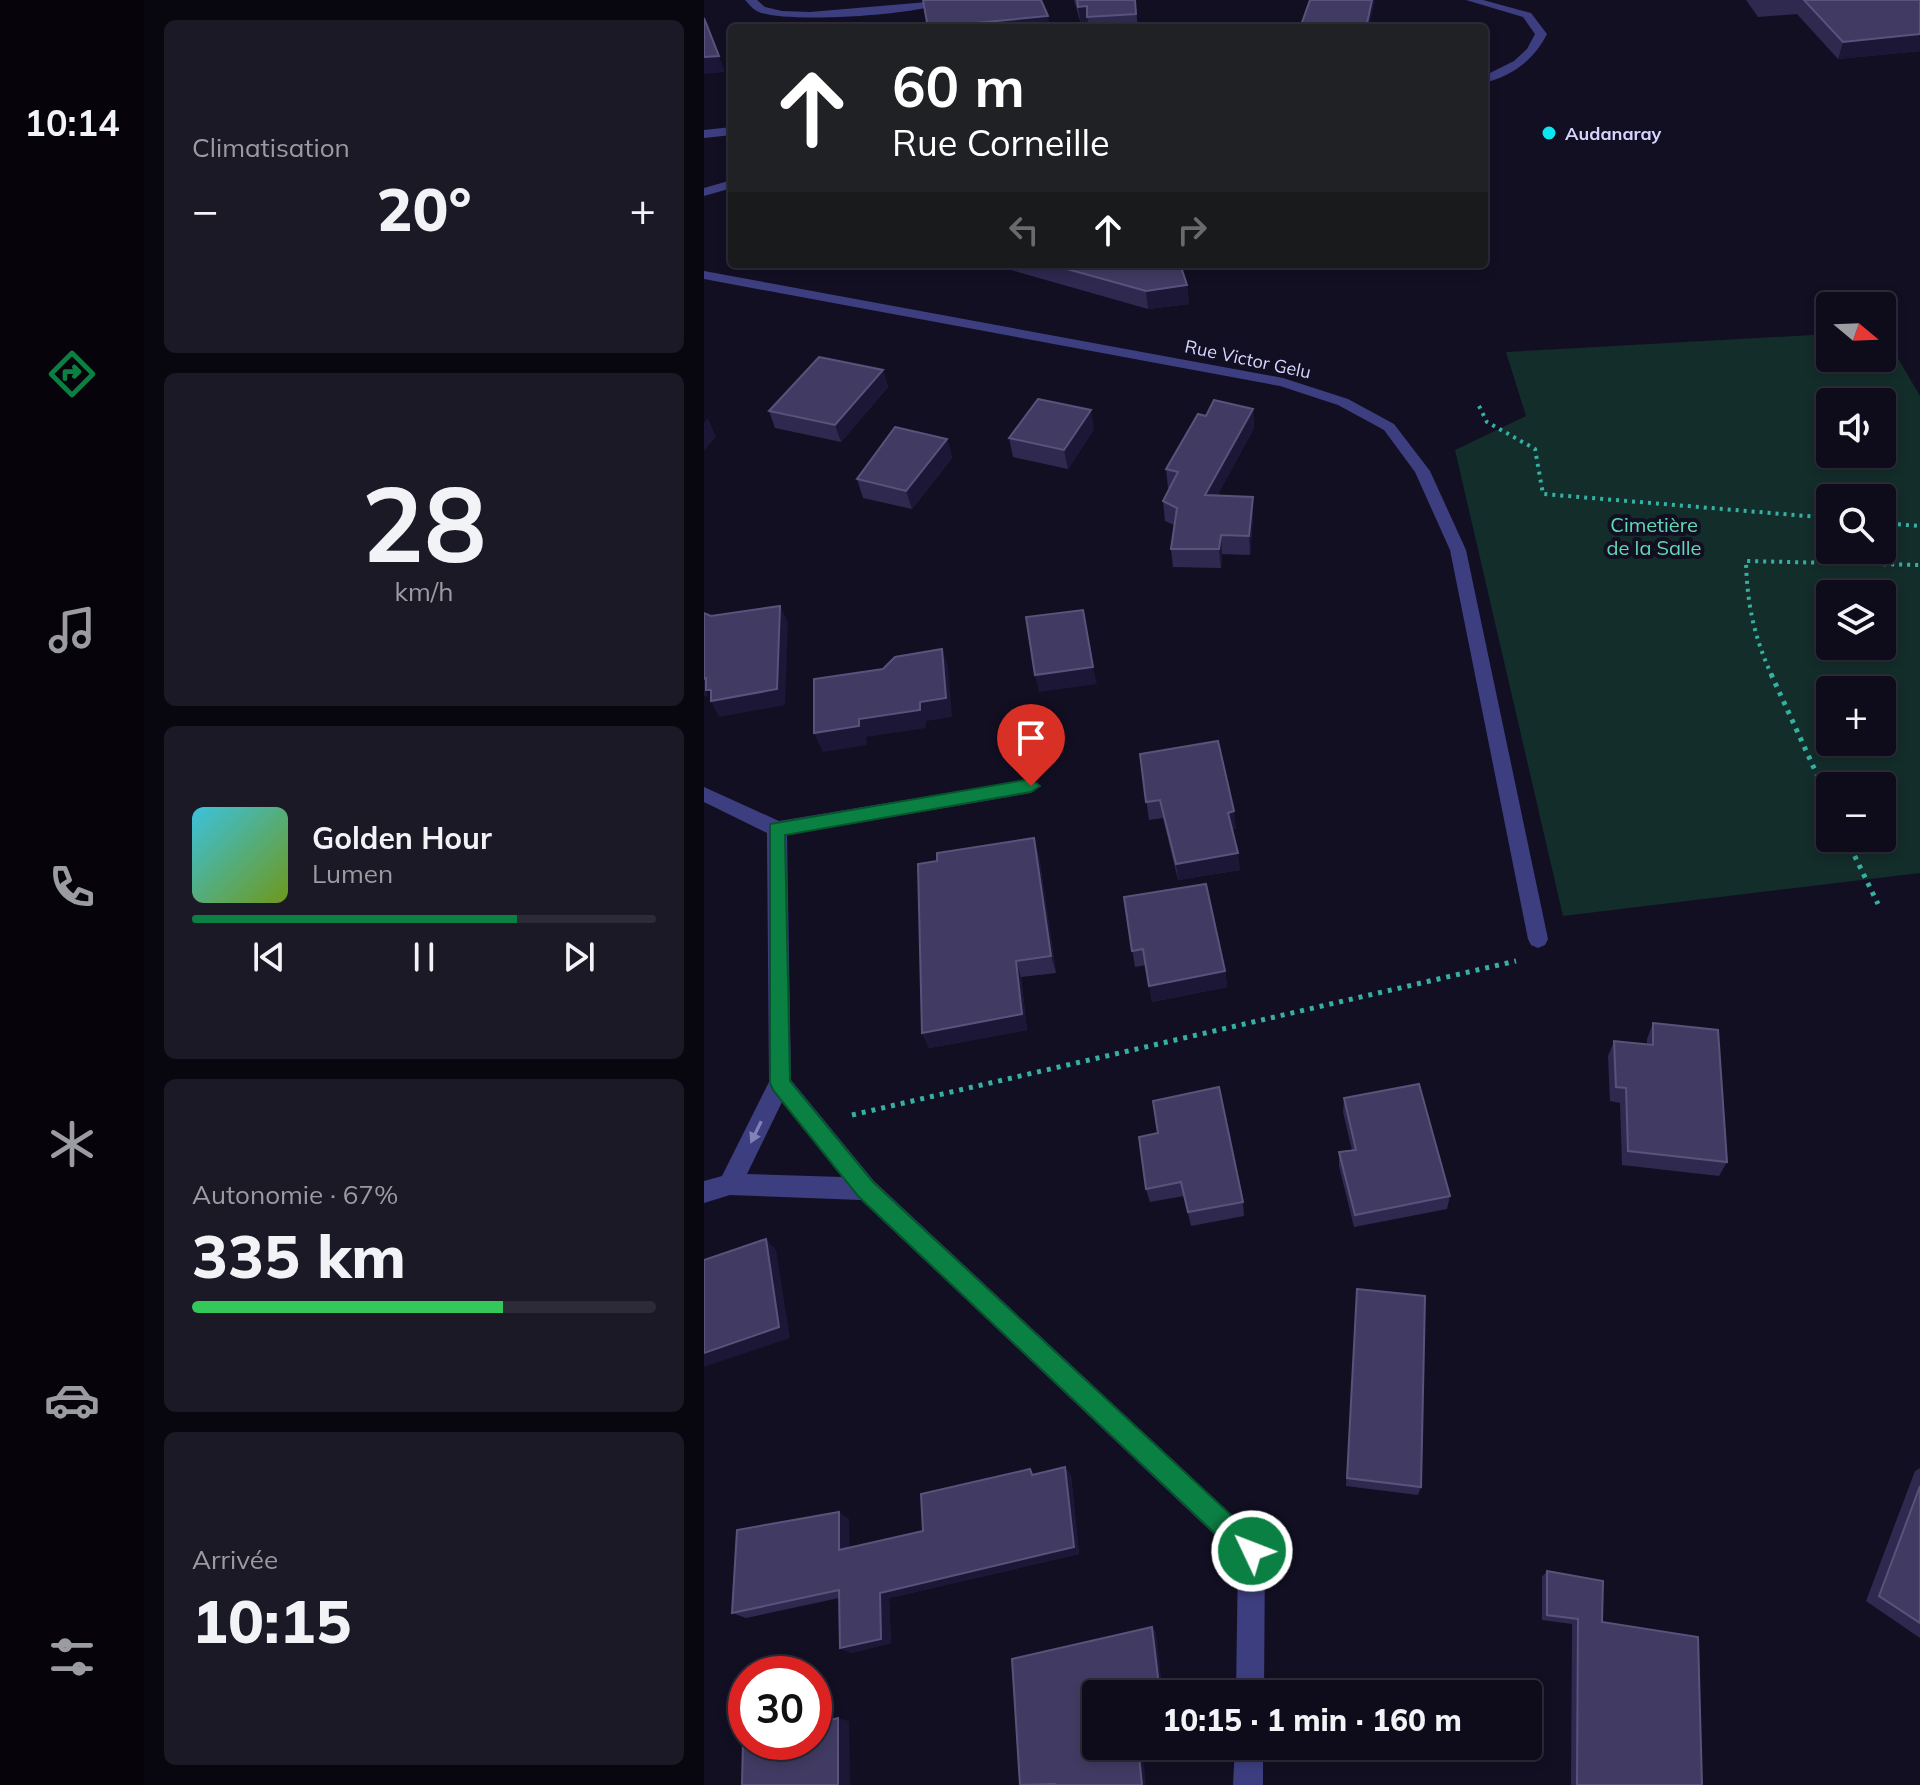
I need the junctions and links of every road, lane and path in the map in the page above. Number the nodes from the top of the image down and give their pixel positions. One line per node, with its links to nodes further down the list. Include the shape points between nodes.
1 (750, 0): 2 (street, via 765,13 824,15)
2 (946, 0)
3 (1471, 0): 4 (street, via 1527,15 1541,34 1531,56)
4 (1488, 78)
5 (728, 131): 6 (street)
6 (704, 134)
7 (728, 185): 8 (street)
8 (704, 192)
9 (704, 275): 21 (street, Rue Victor Gelu, via 1283,382 1343,402 1389,427 1422,471 1458,550)
10 (1479, 406): 11 (path, via 1487,422 1535,449 1543,494)
11 (1816, 517)
12 (1896, 524): 13 (path)
13 (1920, 526)
14 (1920, 565): 15 (path, via 1746,561 1755,640)
15 (1816, 773)
16 (1031, 786): 18 (street)
17 (704, 794): 18 (street)
18 (777, 829): 22 (street)
19 (1853, 852): 20 (path)
20 (1878, 904)
21 (1538, 939): 23 (path, via 1513,964)
22 (780, 1083): 23 (street); 24 (street, one-way to 24)
23 (812, 1124): 25 (street)
24 (730, 1184): 25 (street); 26 (street)
25 (866, 1189): 27 (street, via 1252,1551)
26 (704, 1192)
27 (1250, 1680)
28 (1249, 1760): 29 (street)
29 (1248, 1785)

